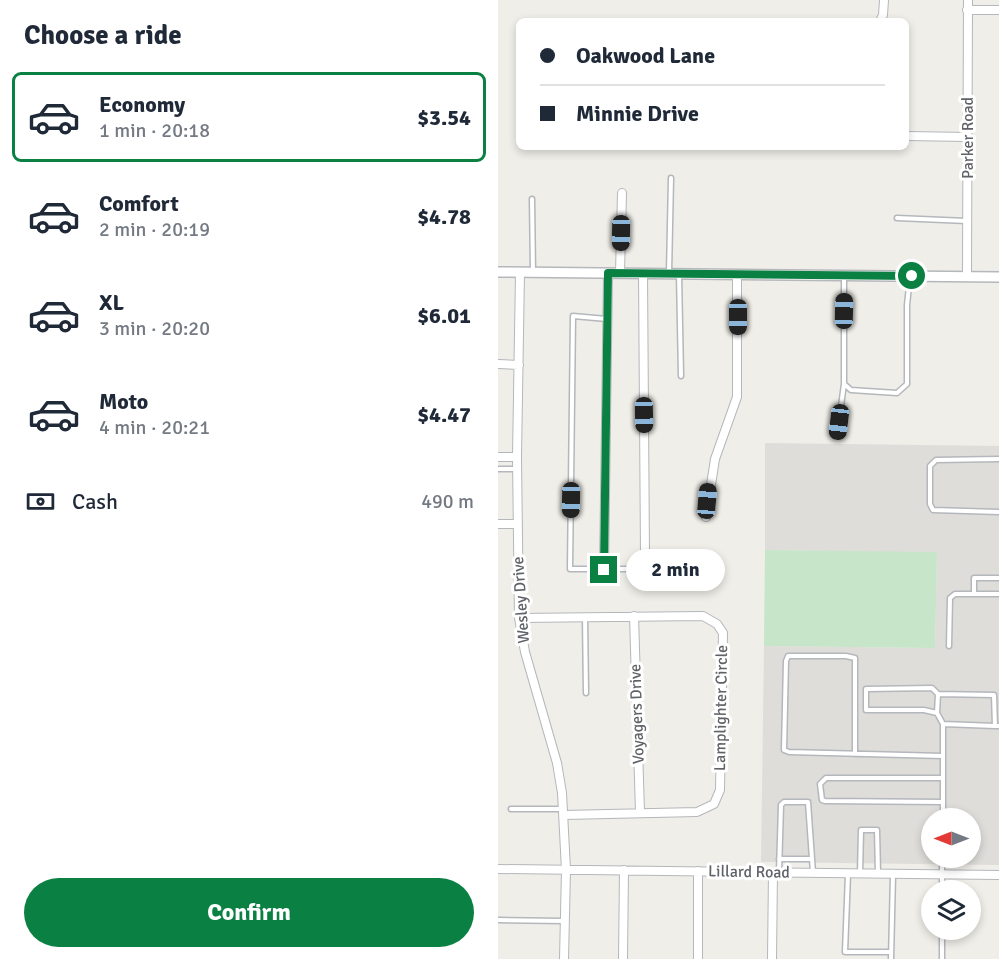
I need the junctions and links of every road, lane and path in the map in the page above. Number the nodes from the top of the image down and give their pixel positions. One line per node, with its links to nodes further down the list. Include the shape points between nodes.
1 (884, 0): 5 (street)
2 (968, 0): 3 (street, Parker Road)
3 (968, 10): 4 (street); 7 (street, Parker Road)
4 (999, 10)
5 (882, 18)
6 (909, 136): 7 (street)
7 (968, 137): 12 (street, Parker Road)
8 (671, 178): 19 (lane)
9 (622, 193): 17 (street)
10 (532, 199): 15 (lane)
11 (897, 218): 12 (lane)
12 (968, 221): 23 (street, Parker Road)
13 (498, 272): 14 (street)
14 (520, 272): 15 (street); 27 (street, Wesley Drive)
15 (533, 272): 16 (street)
16 (608, 273): 17 (street); 25 (street)
17 (620, 273): 18 (street)
18 (643, 273): 19 (street); 40 (street)
19 (674, 274): 20 (street); 28 (lane)
20 (737, 274): 21 (street); 37 (street, via 737,397 715,459)
21 (844, 275): 22 (street); 29 (lane)
22 (910, 276): 23 (street); 29 (lane, via 907,384 897,393 850,390)
23 (967, 276): 24 (street)
24 (999, 277)
25 (608, 319): 41 (street); 41 (lane, via 573,316 570,569)
26 (498, 363): 27 (street)
27 (519, 364): 32 (street, Wesley Drive)
28 (681, 376)
29 (844, 384): 30 (lane)
30 (837, 435)
31 (498, 457): 32 (street)
32 (517, 457): 35 (street, Wesley Drive)
33 (999, 459): 36 (lane, via 936,460 930,466 933,510)
34 (498, 469): 35 (lane)
35 (517, 470): 39 (street, Wesley Drive)
36 (999, 512)
37 (706, 517)
38 (498, 524): 39 (street)
39 (517, 524): 47 (street, Wesley Drive)
40 (645, 556): 41 (lane, via 642,569)
41 (604, 570)
42 (999, 578): 43 (lane, via 974,578)
43 (974, 594): 44 (lane); 48 (lane, via 955,594 950,598)
44 (999, 594)
45 (634, 616): 46 (street, Lamplighter Circle); 61 (street, Voyagers Drive); 61 (street, Lamplighter Circle, via 703,616 723,633 718,797 706,810 698,812)
46 (585, 617): 47 (street, Lamplighter Circle); 49 (lane)
47 (519, 618): 60 (street, Wesley Drive, via 557,763)
48 (949, 646)
49 (586, 693)
50 (938, 694): 51 (lane); 51 (lane, via 932,688 866,689 866,710); 53 (lane, via 994,695)
51 (937, 713): 52 (lane)
52 (943, 724): 53 (lane); 55 (lane)
53 (997, 726)
54 (855, 754): 54 (lane, via 784,750 788,657 855,658); 55 (lane)
55 (943, 756): 56 (lane)
56 (943, 778): 57 (lane); 57 (lane, via 826,778 820,784 825,801)
57 (943, 802): 58 (lane)
58 (943, 808)
59 (512, 809): 60 (lane)
60 (564, 812): 61 (street, Lamplighter Circle); 66 (street, Wesley Drive)
61 (640, 812)
62 (779, 859): 63 (lane); 63 (lane, via 782,804 808,802); 69 (lane)
63 (811, 860): 70 (lane)
64 (942, 868): 75 (lane)
65 (498, 869): 66 (street, Lillard Road)
66 (566, 870): 67 (street, Lillard Road); 79 (street, Wesley Drive)
67 (624, 870): 68 (street, Lillard Road); 83 (street)
68 (698, 871): 69 (street, Lillard Road); 84 (street)
69 (776, 872): 70 (street, Lillard Road); 85 (street)
70 (813, 873): 71 (street, Lillard Road)
71 (848, 873): 72 (street, Lillard Road); 81 (lane, via 845,952)
72 (860, 873): 73 (street, Lillard Road); 73 (lane, via 861,830 877,830)
73 (878, 874): 74 (street, Lillard Road)
74 (893, 874): 75 (street, Lillard Road); 81 (lane)
75 (942, 874): 76 (street, Lillard Road); 77 (lane)
76 (999, 875)
77 (942, 880)
78 (498, 920): 79 (lane)
79 (565, 921): 82 (street, Wesley Drive)
80 (942, 940): 87 (lane)
81 (891, 952): 86 (lane)
82 (564, 959)
83 (623, 959)
84 (698, 959)
85 (772, 959)
86 (891, 959)
87 (942, 959)

